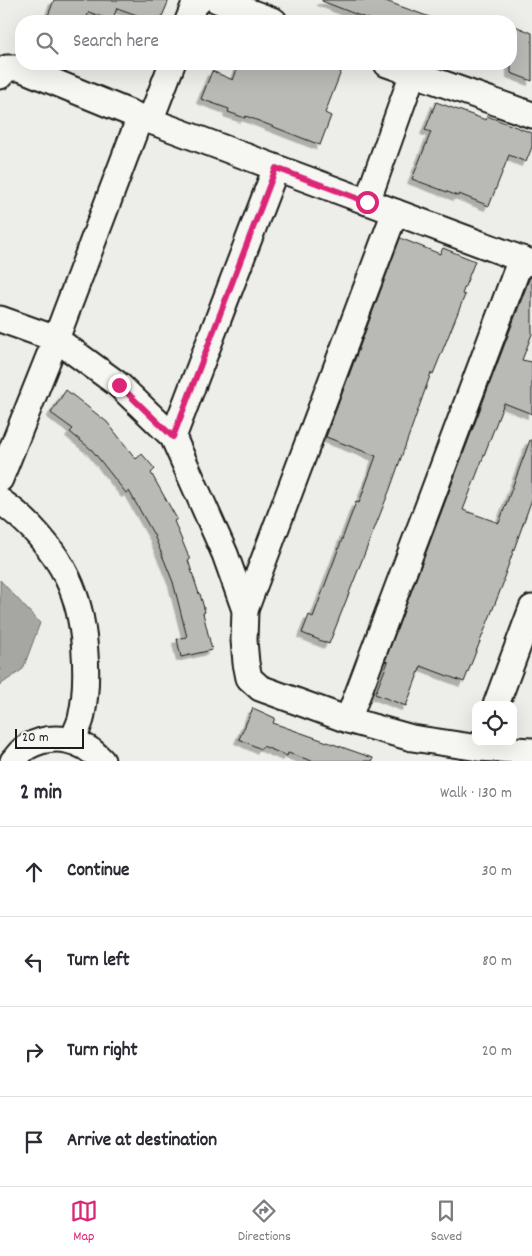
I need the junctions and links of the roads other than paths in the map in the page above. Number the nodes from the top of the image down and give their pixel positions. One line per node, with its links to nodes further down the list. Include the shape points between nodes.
1 (200, 0): 3 (street)
2 (217, 0): 4 (street)
3 (190, 15)
4 (258, 15)
5 (15, 68): 10 (street, via 7,68)
6 (25, 70): 12 (street)
7 (169, 70): 12 (street)
8 (404, 70): 9 (street)
9 (413, 73): 11 (street); 14 (street)
10 (0, 76)
11 (532, 115)
12 (145, 119): 13 (street); 18 (street)
13 (276, 168): 14 (street); 19 (street)
14 (367, 202): 15 (street)
15 (395, 212): 16 (street); 22 (street)
16 (526, 261): 25 (street)
17 (0, 319): 18 (street)
18 (56, 340): 19 (street, via 119,385); 20 (street)
19 (173, 437): 22 (street, via 225,554)
20 (0, 479)
21 (0, 501): 26 (street, via 24,521 55,557 68,579 79,613 85,648 85,687 81,719)
22 (245, 610): 25 (street, via 244,640 249,678 260,688)
23 (531, 611): 24 (street)
24 (497, 701)
25 (348, 720): 27 (street, via 412,738)
26 (73, 740): 30 (street, via 48,739 26,748); 31 (street, via 93,750)
27 (472, 744)
28 (490, 746): 29 (street)
29 (532, 751)
30 (12, 761)
31 (102, 761)

